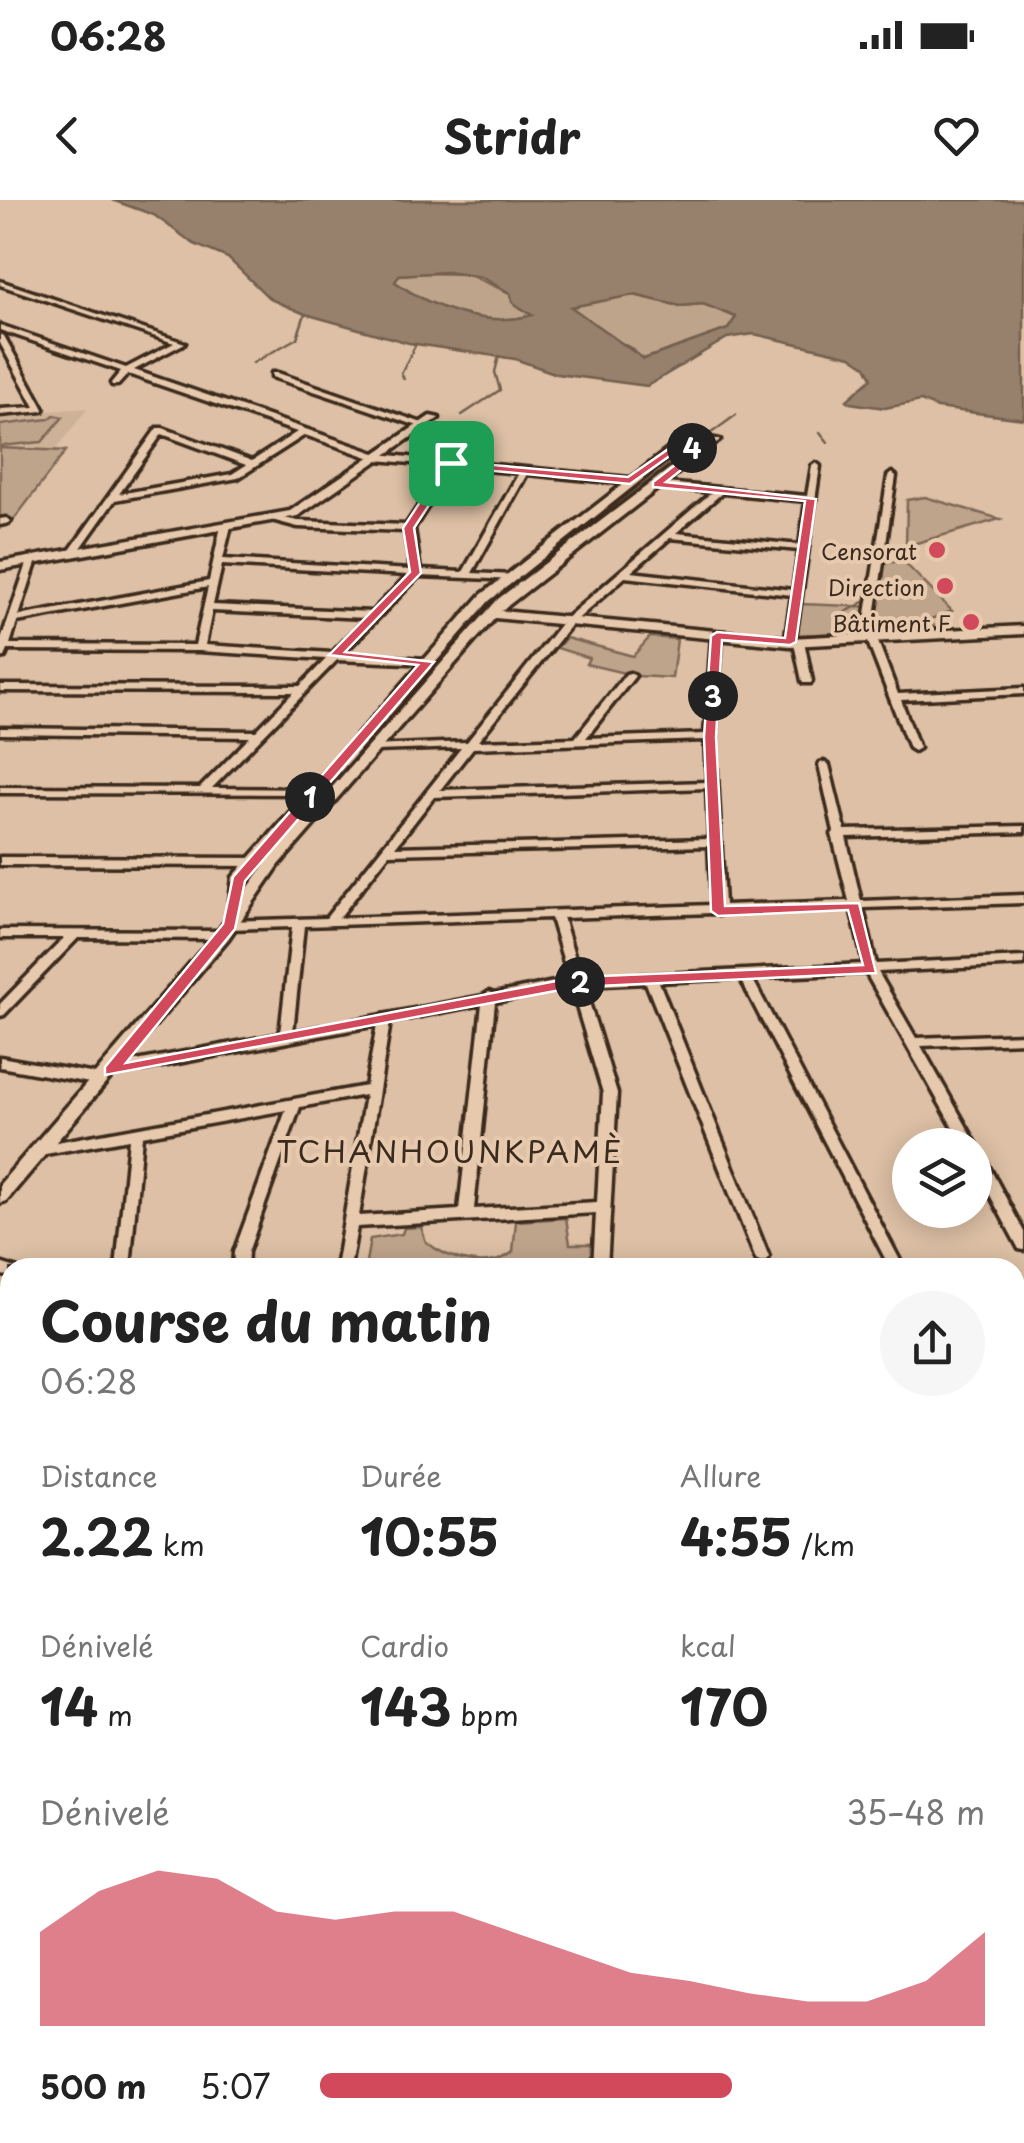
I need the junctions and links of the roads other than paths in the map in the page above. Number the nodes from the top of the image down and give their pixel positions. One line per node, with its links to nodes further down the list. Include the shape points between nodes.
1 (0, 284): 4 (street, via 181,343)
2 (0, 327): 4 (street)
3 (0, 336): 7 (street, via 40,409)
4 (126, 371): 6 (street); 9 (street)
5 (275, 376): 8 (street)
6 (115, 383)
7 (0, 412)
8 (429, 421): 14 (street)
9 (304, 432): 14 (street); 16 (street)
10 (693, 435): 12 (street)
11 (714, 440): 13 (street)
12 (680, 444): 13 (street); 20 (street)
13 (700, 451): 21 (street)
14 (377, 457): 15 (street); 25 (street, via 294,514)
15 (451, 463): 18 (street); 27 (street)
16 (252, 464): 23 (street, via 235,476); 23 (street, via 160,430)
17 (816, 466): 24 (street)
18 (525, 470): 20 (street); 36 (street)
19 (892, 476): 47 (street)
20 (630, 480): 37 (street)
21 (656, 484): 22 (street); 41 (street)
22 (720, 490): 24 (street); 28 (street)
23 (112, 498): 30 (street)
24 (810, 499): 29 (street)
25 (269, 518): 26 (street); 27 (street)
26 (226, 526): 30 (street); 32 (street)
27 (409, 528): 34 (street)
28 (669, 534): 29 (street); 35 (street)
29 (803, 548): 39 (street)
30 (74, 553): 31 (street)
31 (32, 560): 33 (street); 43 (street)
32 (218, 562): 34 (street); 38 (street)
33 (0, 566)
34 (416, 573): 36 (street); 42 (street)
35 (623, 574): 39 (street); 44 (street)
36 (466, 576): 37 (street)
37 (514, 578): 52 (street, via 484,598)
38 (214, 583): 40 (street); 43 (street)
39 (796, 593): 48 (street)
40 (208, 608): 42 (street); 49 (street)
41 (492, 614): 44 (street); 64 (street)
42 (372, 615): 51 (street)
43 (12, 620): 50 (street)
44 (568, 622): 46 (street); 63 (street)
45 (1024, 630): 47 (street)
46 (717, 636): 48 (street); 61 (street)
47 (869, 639): 48 (street); 58 (street)
48 (794, 641): 54 (street)
49 (200, 648): 50 (street); 51 (street)
50 (2, 652)
51 (335, 655): 52 (street); 56 (street)
52 (428, 662): 70 (street)
53 (630, 676): 62 (street)
54 (807, 681)
55 (0, 688): 56 (street)
56 (302, 689): 60 (street)
57 (1024, 692): 58 (street)
58 (898, 697): 65 (street)
59 (0, 731): 60 (street)
60 (260, 734): 69 (street)
61 (710, 737): 62 (street); 67 (street)
62 (578, 741): 63 (street)
63 (469, 745): 64 (street); 71 (street)
64 (375, 748): 78 (street)
65 (914, 748)
66 (824, 765): 73 (street)
67 (712, 785): 71 (street); 74 (street)
68 (0, 790): 69 (street)
69 (204, 790): 70 (street)
70 (315, 792): 77 (street)
71 (431, 794): 75 (street)
72 (1024, 828): 73 (street)
73 (838, 834): 81 (street)
74 (715, 842): 75 (street); 82 (street)
75 (385, 851): 84 (street)
76 (6, 861): 77 (street); 79 (street)
77 (254, 862): 78 (street); 86 (street, via 238,880)
78 (274, 862): 86 (street)
79 (0, 873)
80 (1024, 899): 81 (street)
81 (854, 906): 82 (street); 90 (street)
82 (718, 911): 83 (street)
83 (556, 916): 84 (street); 93 (street)
84 (328, 923): 85 (street)
85 (298, 924): 86 (street); 97 (street)
86 (229, 926): 88 (street); 101 (street)
87 (0, 934): 88 (street)
88 (75, 934): 95 (street)
89 (1024, 962): 90 (street)
90 (871, 970): 91 (street); 99 (street)
91 (744, 976): 92 (street); 118 (street)
92 (651, 979): 93 (street); 113 (street)
93 (577, 982): 94 (street); 109 (street, via 610,1092)
94 (489, 996): 96 (street); 110 (street)
95 (0, 1012)
96 (384, 1018): 97 (street); 102 (street)
97 (286, 1037): 101 (street)
98 (1024, 1038): 99 (street)
99 (914, 1042): 104 (street)
100 (0, 1062): 101 (street)
101 (106, 1076): 106 (street)
102 (373, 1089): 103 (street); 111 (street)
103 (294, 1106): 105 (street); 115 (street)
104 (961, 1128)
105 (136, 1134): 106 (street); 114 (street)
106 (40, 1150): 108 (street)
107 (992, 1185): 112 (street)
108 (0, 1196)
109 (602, 1207): 110 (street); 117 (street)
110 (466, 1214): 111 (street)
111 (349, 1222): 116 (street)
112 (1024, 1244)
113 (762, 1257)
114 (123, 1258)
115 (241, 1258)
116 (344, 1258)
117 (600, 1258)
118 (892, 1258)

